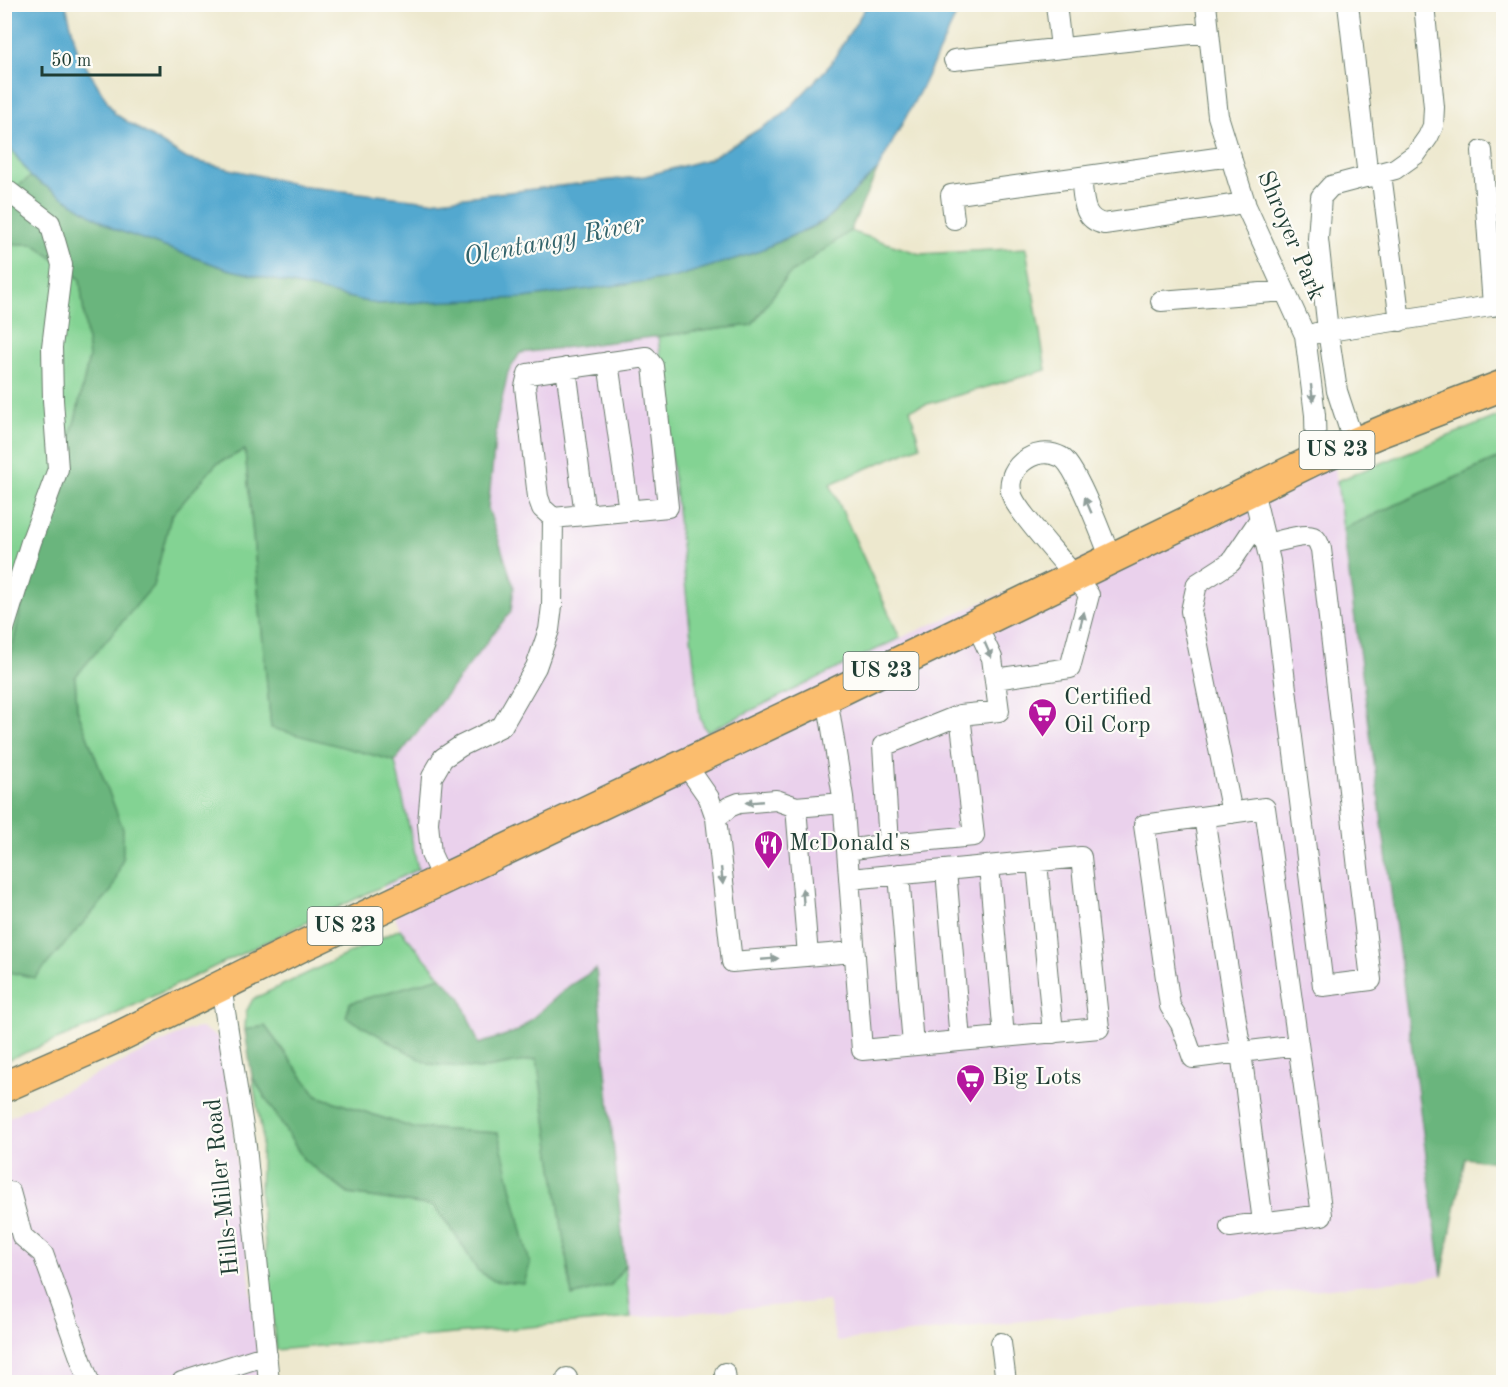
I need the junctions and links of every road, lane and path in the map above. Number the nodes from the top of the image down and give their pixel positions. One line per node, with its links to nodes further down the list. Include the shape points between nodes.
1 (1056, 4): 6 (street)
2 (1206, 4): 5 (street, Shroyer Park)
3 (1348, 4): 10 (street)
4 (1424, 4): 10 (street, via 1433,126 1416,154 1395,169)
5 (1209, 32): 6 (street); 9 (street, Shroyer Park, via 1218,116)
6 (1061, 48): 7 (street)
7 (954, 60)
8 (1482, 150): 14 (street)
9 (1231, 156): 11 (street); 13 (street, Shroyer Park)
10 (1375, 175): 19 (street); 20 (street, via 1330,186 1321,197 1318,239)
11 (1081, 177): 13 (street, via 1088,216 1104,224); 15 (street, via 951,195)
12 (4, 188): 36 (street, via 50,224 62,265 52,347 58,469)
13 (1245, 202): 16 (street, Shroyer Park)
14 (1495, 217): 18 (street)
15 (954, 219)
16 (1285, 291): 17 (street); 21 (street, Shroyer Park)
17 (1161, 301)
18 (1498, 305): 19 (street)
19 (1400, 321): 20 (street)
20 (1328, 332): 21 (street); 25 (street, via 1337,391)
21 (1305, 334): 26 (street, Shroyer Park, one-way to 26)
22 (608, 362): 23 (street); 28 (street); 28 (street, via 646,357 653,366 668,507)
23 (566, 368): 29 (street); 30 (street, via 528,374 526,379 538,497 542,508)
24 (1503, 386): 25 (highway, US 23)
25 (1354, 443): 26 (highway, US 23)
26 (1316, 459): 27 (highway, US 23)
27 (1253, 490): 31 (street); 33 (highway, US 23)
28 (629, 511): 29 (street)
29 (585, 515): 30 (street)
30 (553, 518): 53 (street, via 552,606 549,630 536,667 502,726 443,758 432,777 428,823 431,854)
31 (1260, 519): 32 (street); 43 (street, via 1231,562 1197,584 1191,612)
32 (1266, 544): 32 (street, via 1313,537 1321,549 1371,980 1323,986)
33 (1111, 558): 34 (highway, US 23); 34 (street, one-way to 34, via 1073,470 1062,457 1046,453 1031,456 1018,465 1010,481 1013,497)
34 (1075, 576): 35 (highway, US 23); 37 (street, one-way to 34, via 1070,668 1089,595)
35 (976, 624): 37 (street, one-way to 37, via 992,658); 38 (highway, US 23)
36 (5, 629)
37 (995, 679): 39 (street, via 999,711)
38 (827, 697): 40 (highway, US 23); 41 (street)
39 (960, 715): 46 (street, via 883,746); 46 (street, via 974,836)
40 (686, 765): 45 (street, via 709,798); 53 (highway, US 23)
41 (843, 803): 42 (street); 47 (street)
42 (796, 807): 45 (street, one-way to 45, via 776,800 739,803); 55 (street, one-way to 42)
43 (1232, 813): 44 (street); 60 (street, via 1265,808)
44 (1204, 817): 62 (street); 62 (street, via 1144,825 1170,1006 1193,1059)
45 (716, 818): 55 (street, one-way to 55, via 732,962)
46 (889, 844): 47 (street)
47 (847, 850): 52 (street)
48 (1037, 862): 49 (street); 57 (street); 57 (street, via 1081,857 1098,1017 1099,1028)
49 (989, 866): 50 (street); 58 (street)
50 (946, 870): 51 (street); 59 (street)
51 (899, 874): 52 (street); 61 (street)
52 (850, 879): 54 (street)
53 (443, 880): 56 (highway, US 23)
54 (854, 952): 55 (street); 61 (street, via 862,1050)
55 (808, 956)
56 (221, 986): 63 (highway, US 23); 69 (street, Hills-Miller Road, via 246,1146)
57 (1053, 1033): 58 (street)
58 (1004, 1037): 59 (street)
59 (960, 1041): 61 (street)
60 (1298, 1045): 62 (street); 65 (street, via 1322,1215)
61 (913, 1046)
62 (1241, 1052): 65 (street)
63 (4, 1087)
64 (4, 1193): 67 (street, via 10,1192)
65 (1263, 1222): 66 (street)
66 (1230, 1227)
67 (12, 1230): 70 (street, via 43,1254)
68 (1001, 1342): 73 (street)
69 (267, 1354): 71 (street); 72 (street, Hills-Miller Road)
70 (89, 1383)
71 (182, 1383)
72 (269, 1383)
73 (1006, 1383)

